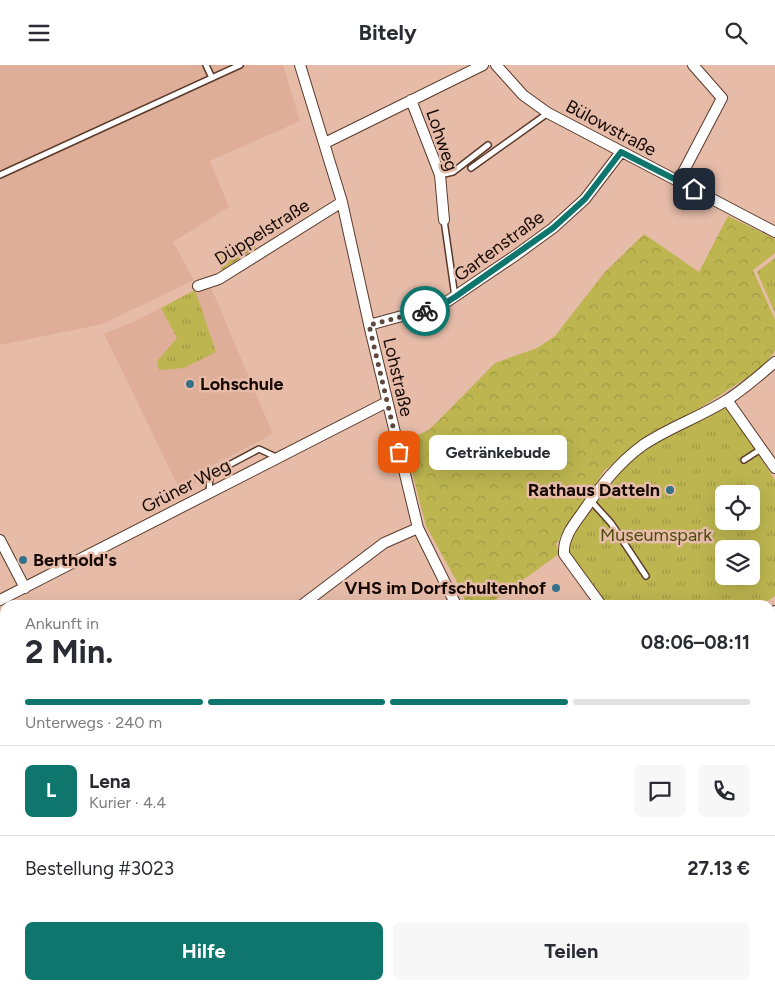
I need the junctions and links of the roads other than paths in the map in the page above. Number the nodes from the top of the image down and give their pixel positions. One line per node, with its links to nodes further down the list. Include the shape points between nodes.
1 (206, 65): 7 (lane)
2 (240, 65): 7 (lane)
3 (300, 65): 10 (street, Lohstraße)
4 (483, 65): 8 (street, Lohweg)
5 (496, 65): 9 (street, Bülowstraße, via 523,95)
6 (693, 65): 16 (street, via 722,98)
7 (212, 78): 14 (lane)
8 (411, 100): 10 (street, Lohweg); 15 (street, Lohweg)
9 (548, 113): 12 (street, Bülowstraße); 13 (lane)
10 (325, 143): 17 (street, Lohstraße)
11 (488, 145): 15 (lane, via 453,173)
12 (621, 152): 16 (street, Bülowstraße); 21 (street, Gartenstraße, via 585,199 553,228)
13 (471, 168)
14 (0, 175)
15 (440, 175): 18 (street, Lohweg)
16 (678, 182): 19 (street, Bülowstraße)
17 (342, 202): 20 (street, Düppelstraße, via 219,279); 22 (street, Lohstraße)
18 (444, 220): 21 (lane)
19 (775, 232)
20 (198, 286)
21 (455, 297): 22 (street, Gartenstraße, via 430,309)
22 (369, 325): 25 (street, Lohstraße)
23 (775, 362): 24 (street)
24 (727, 400): 26 (street); 31 (street, via 643,446 617,467)
25 (387, 402): 27 (street, Grüner Weg); 32 (street, Lohstraße)
26 (761, 449): 28 (lane); 29 (street)
27 (277, 457): 30 (street, Grüner Weg); 30 (lane, via 259,449 210,475)
28 (744, 460)
29 (775, 468)
30 (209, 493): 35 (street, Grüner Weg)
31 (591, 500): 34 (lane, via 611,523); 39 (street, via 566,539 564,554)
32 (418, 528): 37 (street, via 384,543); 38 (street, Lohstraße)
33 (0, 539): 35 (street)
34 (646, 576)
35 (25, 588): 36 (street, Grüner Weg)
36 (7, 600)
37 (309, 600)
38 (454, 600)
39 (596, 600)

